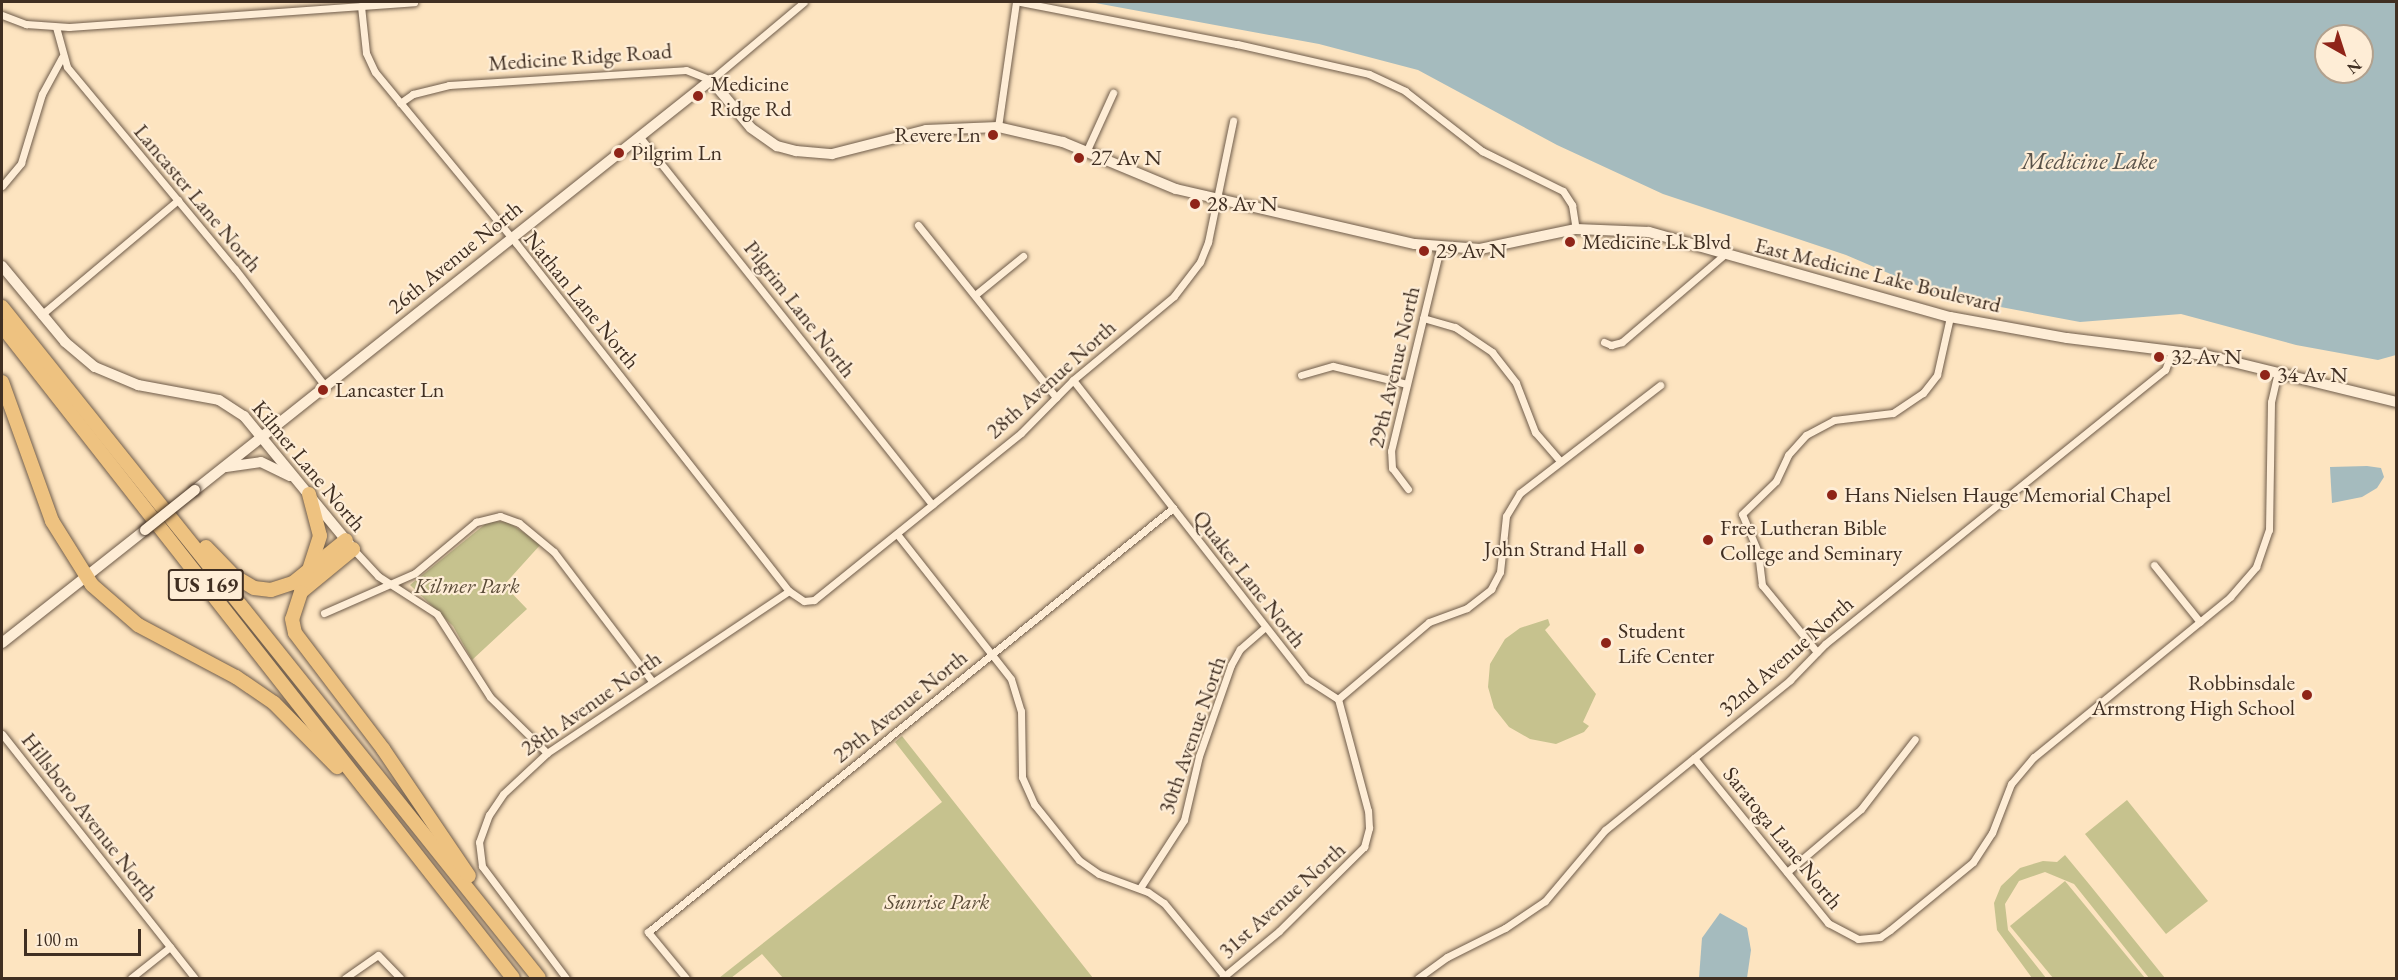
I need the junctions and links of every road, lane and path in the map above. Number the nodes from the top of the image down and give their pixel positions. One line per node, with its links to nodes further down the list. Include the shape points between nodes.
1 (414, 2): 4 (street)
2 (804, 2): 8 (street, 26th Avenue North)
3 (1018, 2): 12 (street); 19 (street, via 1368,74 1405,91 1482,151 1563,191 1572,205)
4 (361, 6): 6 (street); 10 (street, Nathan Lane North, via 369,60)
5 (2, 15): 6 (street, via 15,22)
6 (56, 27): 7 (street, Lancaster Lane North)
7 (62, 57): 15 (street, via 42,94 21,163); 17 (street, Lancaster Lane North)
8 (711, 80): 10 (street, Medicine Ridge Road, via 686,70 449,85 413,94); 12 (street, via 752,128 777,146 796,152 831,154 926,130); 13 (street, 26th Avenue North)
9 (1113, 93): 14 (street)
10 (400, 103): 20 (street, Nathan Lane North)
11 (1233, 121): 16 (street, 28th Avenue North)
12 (998, 127): 14 (street)
13 (639, 136): 20 (street, 26th Avenue North); 49 (street, Pilgrim Lane North)
14 (1087, 150): 16 (street, via 1143,178)
15 (2, 186)
16 (1219, 198): 21 (street); 35 (street, 28th Avenue North, via 1208,242 1189,279)
17 (178, 200): 27 (street); 39 (street, Lancaster Lane North)
18 (918, 225): 25 (street)
19 (1576, 229): 21 (street, via 1480,249); 22 (street, East Medicine Lake Boulevard, via 1649,232)
20 (510, 239): 39 (street, 26th Avenue North); 57 (street, Nathan Lane North)
21 (1440, 248): 28 (street, 29th Avenue North)
22 (1724, 255): 29 (street, East Medicine Lake Boulevard); 31 (street, via 1622,342)
23 (1023, 256): 25 (street)
24 (2, 266): 27 (street, Kilmer Lane North)
25 (975, 295): 40 (street)
26 (2, 307): 45 (highway, US 169)
27 (41, 315): 42 (street, Kilmer Lane North, via 95,367 138,385 219,400 244,416)
28 (1423, 318): 37 (street, 29th Avenue North); 43 (street, via 1455,327 1492,352 1515,383 1536,432)
29 (1950, 318): 32 (street, East Medicine Lake Boulevard); 63 (street, via 1937,375 1923,393 1893,413 1834,420 1806,435 1788,455 1776,481 1742,514 1758,552 1762,585)
30 (2, 326): 71 (highway, US 169)
31 (1604, 342)
32 (2172, 352): 33 (street, East Medicine Lake Boulevard); 63 (street, 32nd Avenue North, via 2164,370)
33 (2278, 371): 41 (street, East Medicine Lake Boulevard); 60 (street, via 2271,402 2270,510 2264,549 2244,583)
34 (1301, 375): 37 (street, via 1333,366)
35 (1073, 380): 40 (street, 28th Avenue North); 50 (street, Quaker Lane North)
36 (2, 382): 55 (highway, via 52,521)
37 (1407, 384): 47 (street, 29th Avenue North, via 1390,461)
38 (1660, 385): 43 (street)
39 (325, 386): 42 (street, 26th Avenue North)
40 (1056, 397): 49 (street, 28th Avenue North, via 1021,433)
41 (2397, 402)
42 (262, 435): 44 (street, 26th Avenue North); 46 (street, Kilmer Lane North)
43 (1560, 461): 66 (street, via 1512,503 1506,516 1500,572 1491,589 1467,608 1429,622)
44 (220, 469): 46 (street, via 244,461 261,462); 55 (street, 26th Avenue North, bridge)
45 (145, 483): 54 (highway, via 244,583 276,589); 74 (highway, US 169)
46 (300, 483): 48 (street, Kilmer Lane North)
47 (1408, 489)
48 (309, 495): 52 (street, Kilmer Lane North); 54 (highway, via 320,536 314,562)
49 (932, 505): 51 (street, 28th Avenue North)
50 (1173, 508): 61 (street, Quaker Lane North); 64 (street, 29th Avenue North)
51 (897, 534): 58 (street, 28th Avenue North, via 814,600); 64 (street)
52 (350, 545): 54 (highway); 56 (street, Kilmer Lane North, via 369,568); 74 (highway, via 301,592 292,619 296,633 383,749 475,885)
53 (2154, 566): 60 (street)
54 (305, 573)
55 (85, 576): 62 (street, 26th Avenue North); 71 (highway, via 138,625 230,673 274,703)
56 (392, 585): 59 (street); 65 (street, via 432,562 476,522 494,515 508,518 543,542 568,568); 69 (street, Kilmer Lane North, via 437,614 490,697)
57 (789, 591): 58 (street, Nathan Lane North); 65 (street, 28th Avenue North)
58 (804, 601)
59 (324, 613)
60 (2200, 622): 72 (street, Saratoga Lane North, via 2022,770 2003,798 1984,849 1962,874 1880,937 1847,937 1828,923)
61 (1264, 628): 66 (street, Quaker Lane North, via 1307,680); 73 (street, 30th Avenue North, via 1240,649 1231,665 1199,756 1184,820)
62 (2, 643)
63 (1817, 652): 70 (street, 32nd Avenue North, via 1790,680)
64 (992, 655): 73 (street, via 1011,679 1019,700 1022,777 1034,804 1079,860 1099,874); 83 (street, 29th Avenue North, via 648,932)
65 (652, 681): 69 (street, 28th Avenue North)
66 (1338, 699): 84 (street, 31st Avenue North, via 1368,811 1367,838 1358,857)
67 (2, 734): 75 (street, Hillsboro Avenue North)
68 (1915, 739): 72 (street, via 1861,809)
69 (547, 753): 82 (street, 28th Avenue North, via 503,794 482,831 479,855 493,885)
70 (1694, 758): 72 (street, Saratoga Lane North); 85 (street, 32nd Avenue North, via 1605,830 1532,911 1447,957)
71 (408, 845): 80 (highway, US 169)
72 (1786, 872)
73 (1140, 888): 84 (street, via 1164,903)
74 (491, 917): 81 (highway, US 169)
75 (170, 947): 76 (street); 77 (street, Hillsboro Avenue North)
76 (130, 978)
77 (195, 978)
78 (345, 978): 79 (street, via 378,955)
79 (400, 978)
80 (513, 978)
81 (539, 978)
82 (566, 978)
83 (686, 978)
84 (1224, 978)
85 (1418, 978)

